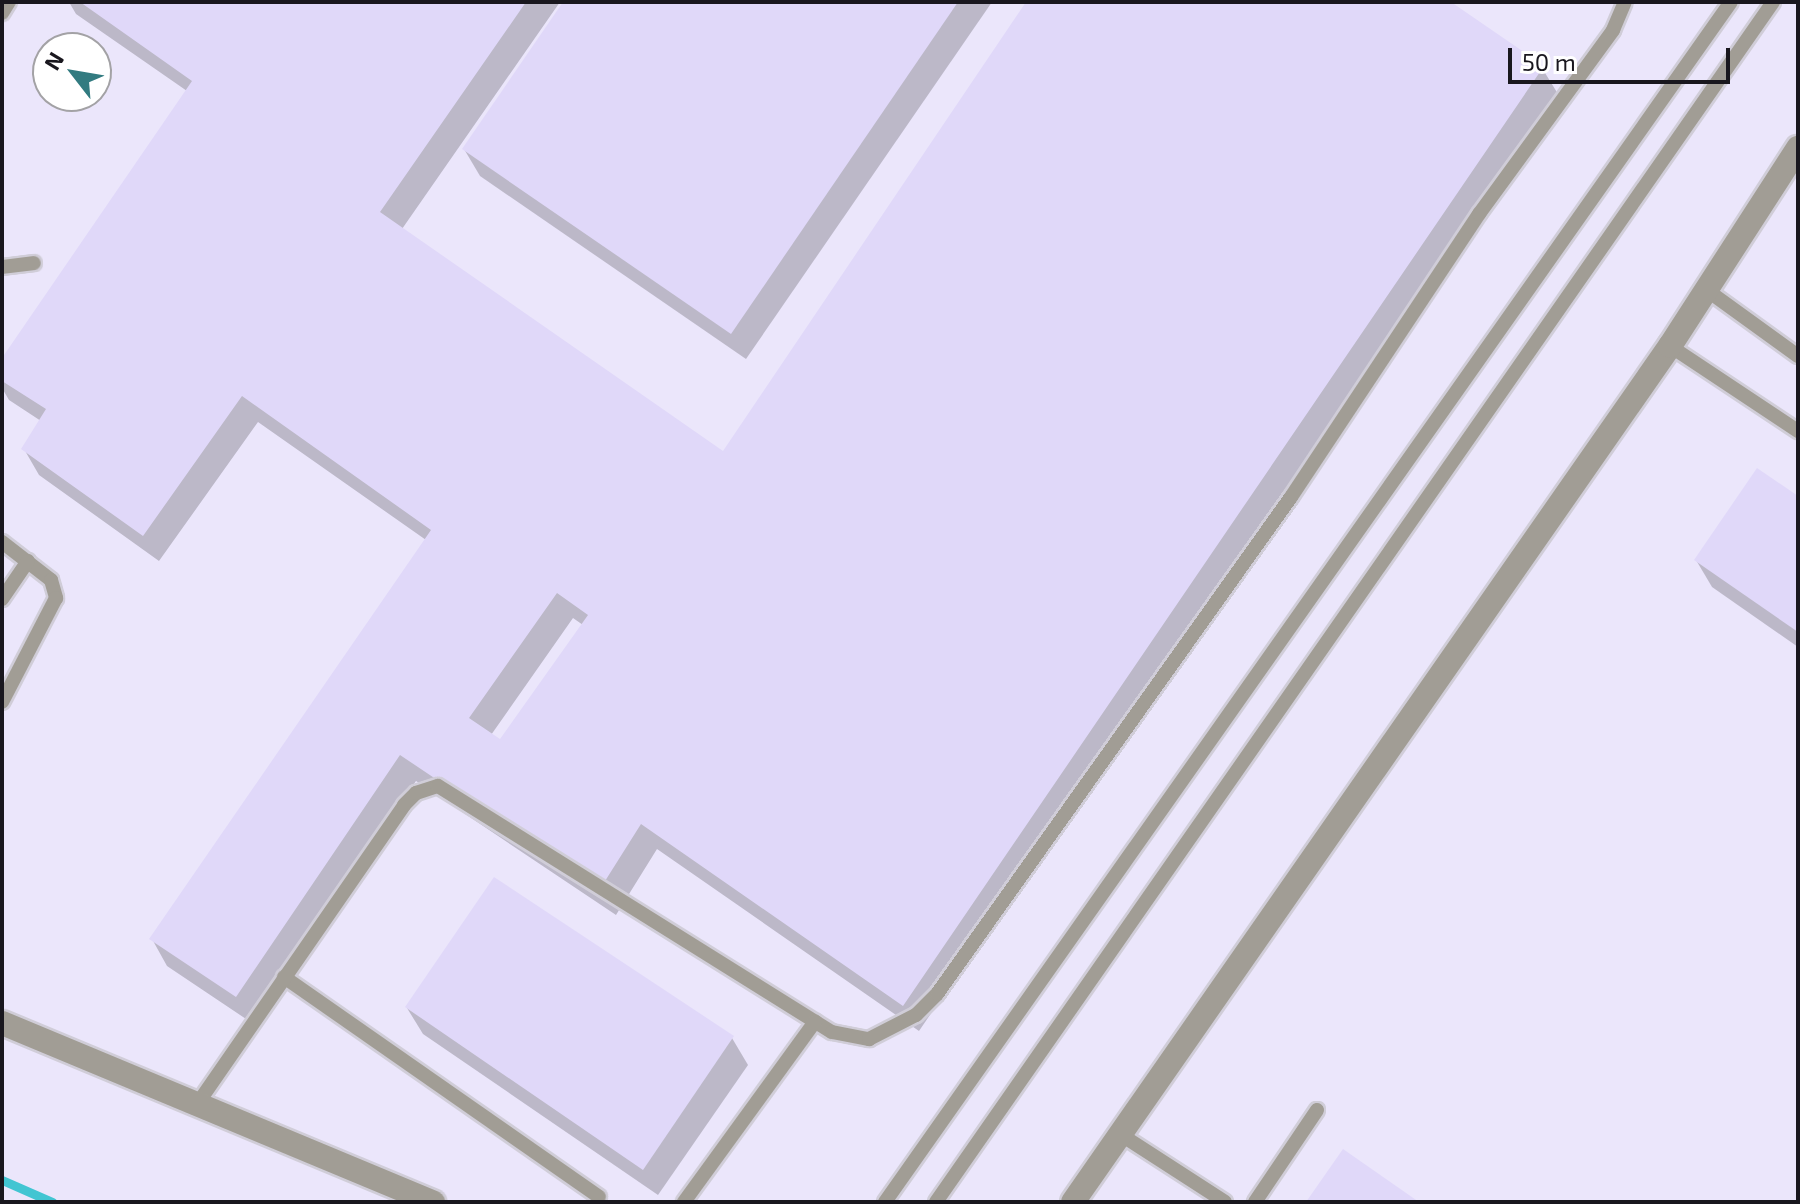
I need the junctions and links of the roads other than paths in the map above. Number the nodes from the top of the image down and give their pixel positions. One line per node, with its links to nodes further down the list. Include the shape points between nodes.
1 (9, 2): 5 (lane)
2 (1625, 2): 18 (lane, via 1613,30 1479,214 1291,497 937,994 916,1015 869,1039 848,1038)
3 (1731, 2): 26 (lane)
4 (1773, 2): 27 (lane)
5 (2, 13)
6 (1798, 148): 9 (street)
7 (34, 263): 8 (lane)
8 (2, 267)
9 (1704, 288): 10 (street); 11 (lane)
10 (1670, 346): 12 (lane); 22 (street)
11 (1798, 356)
12 (1798, 431)
13 (2, 542): 14 (lane)
14 (28, 561): 15 (lane); 16 (lane, via 51,580 56,598)
15 (2, 599)
16 (2, 702)
17 (284, 977): 18 (lane, via 404,805 416,793 438,786); 20 (lane); 23 (lane)
18 (815, 1022): 25 (lane)
19 (2, 1023): 20 (street)
20 (198, 1103): 24 (street)
21 (1317, 1110): 30 (lane)
22 (1120, 1134): 28 (street); 29 (lane)
23 (599, 1197)
24 (433, 1202)
25 (684, 1202)
26 (885, 1202)
27 (936, 1202)
28 (1073, 1202)
29 (1225, 1202)
30 (1255, 1202)

